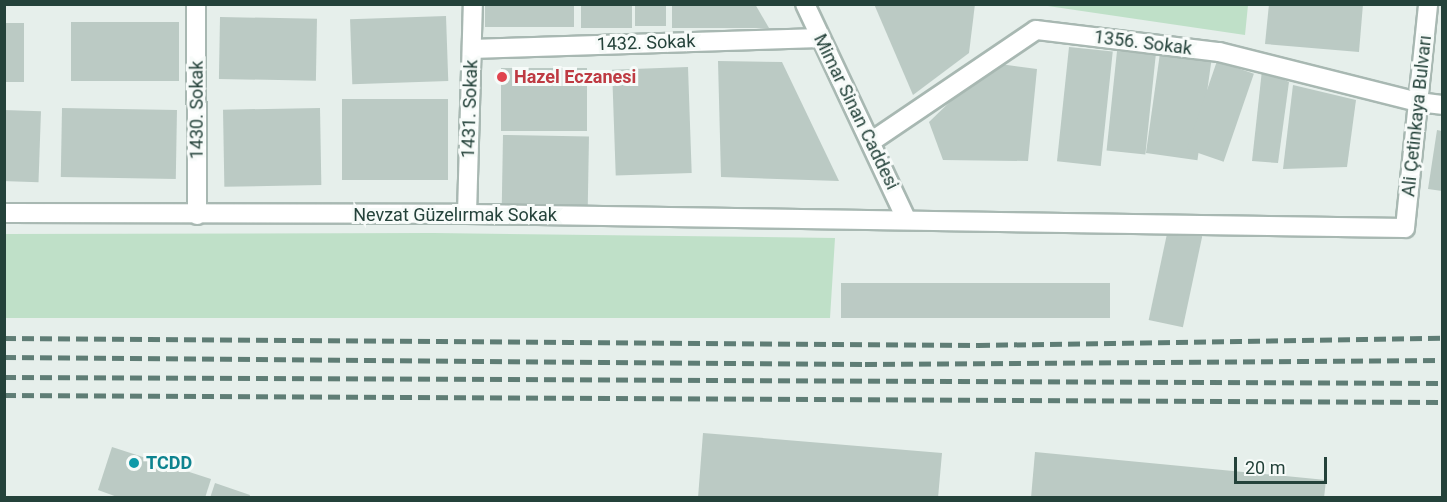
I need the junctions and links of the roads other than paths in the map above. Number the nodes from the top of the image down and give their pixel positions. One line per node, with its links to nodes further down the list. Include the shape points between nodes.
1 (196, 4): 12 (street, 1430. Sokak)
2 (473, 4): 6 (street, 1431. Sokak)
3 (805, 4): 5 (street, Mimar Sinan Caddesi)
4 (1428, 4): 7 (street, Ali Çetinkaya Bulvarı)
5 (819, 38): 6 (street, 1432. Sokak); 9 (street, Mimar Sinan Caddesi)
6 (472, 49): 11 (street, 1431. Sokak)
7 (1418, 102): 8 (street, 1356. Sokak); 9 (street, 1356. Sokak, via 1220,52 1036,30); 14 (street, Ali Çetinkaya Bulvarı)
8 (1443, 105)
9 (872, 141): 13 (street, Mimar Sinan Caddesi)
10 (4, 213): 12 (street, Nevzat Güzelırmak Sokak)
11 (467, 214): 12 (street, Nevzat Güzelırmak Sokak); 13 (street, Nevzat Güzelırmak Sokak)
12 (197, 215)
13 (906, 219): 14 (street, Nevzat Güzelırmak Sokak)
14 (1405, 228)

